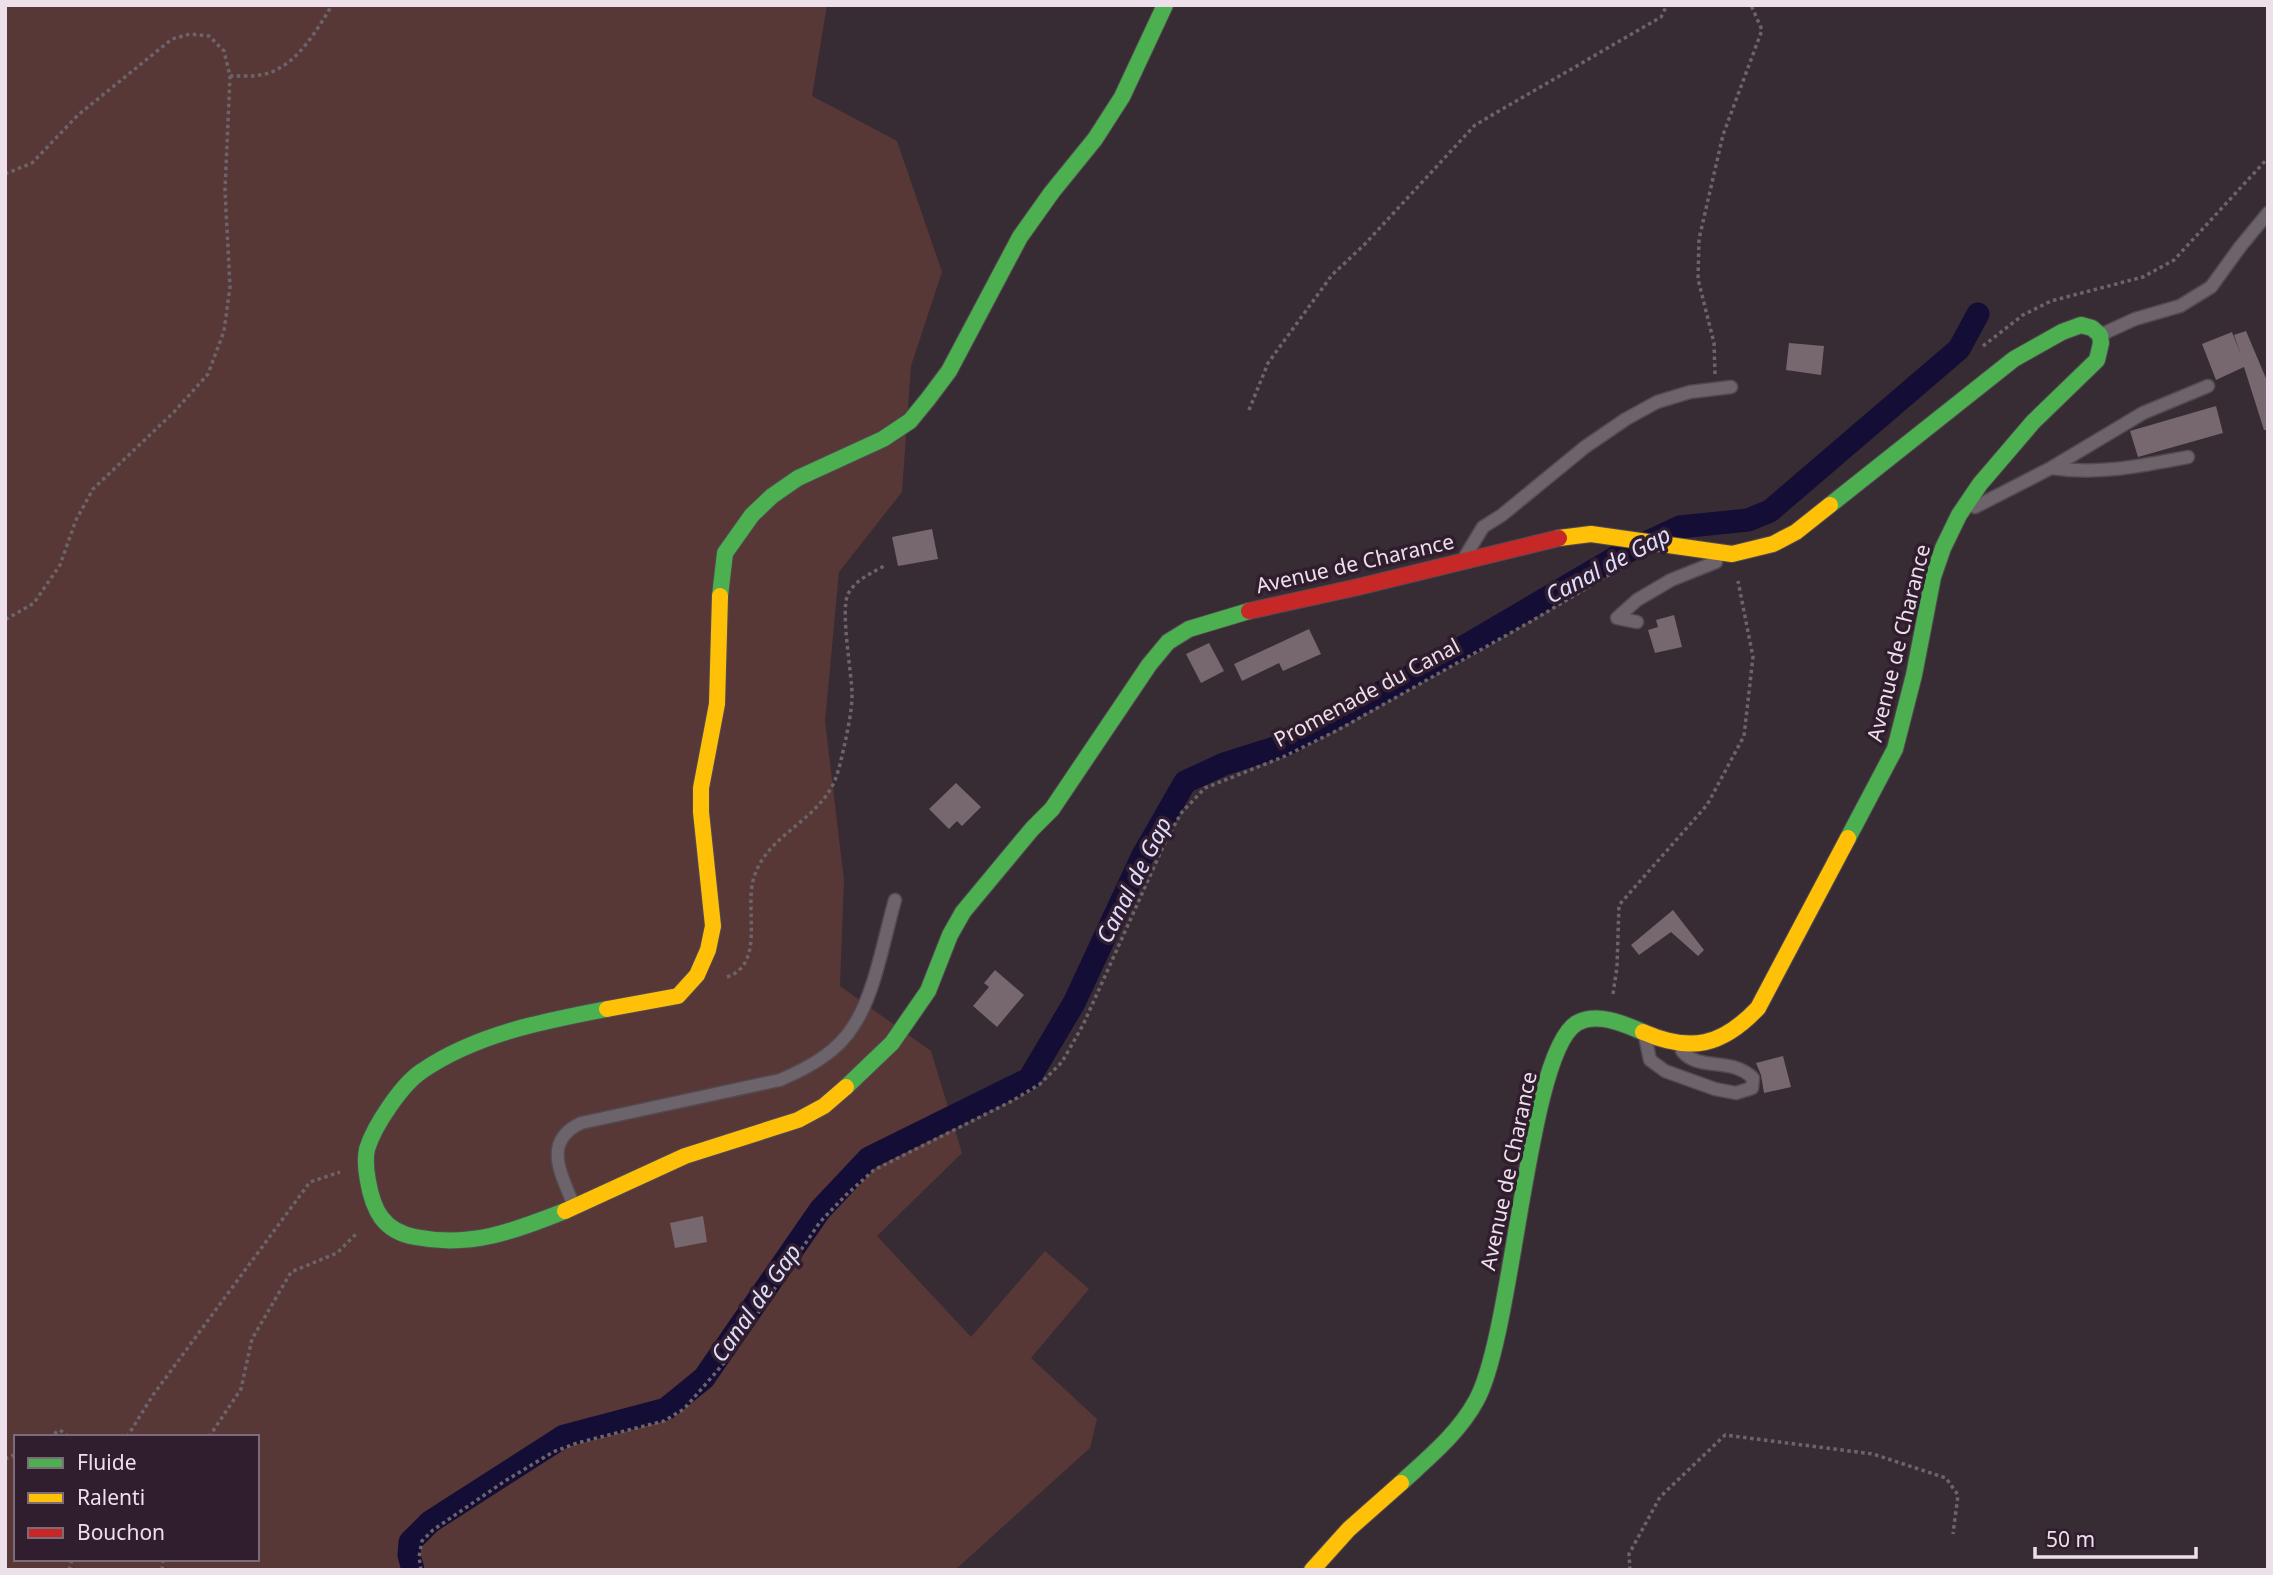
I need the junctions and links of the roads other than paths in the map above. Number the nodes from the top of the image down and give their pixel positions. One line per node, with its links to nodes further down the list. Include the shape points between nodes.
1 (1165, 5): 15 (street, Avenue de Charance, via 1122,97 1020,237 949,371 929,398 910,421 883,439 798,478 772,496 725,553 717,704 701,788 713,926 697,975 678,996 536,1022 476,1043 420,1072 380,1122 367,1150 366,1171 376,1213 391,1228 414,1237 468,1240 508,1233)
2 (2268, 213): 3 (lane, via 2211,287 2180,306)
3 (2100, 335): 8 (street, Avenue de Charance, via 2096,360 2033,422); 9 (street, Avenue de Charance, via 2081,325 2014,359 1796,532 1773,544)
4 (2208, 386): 7 (lane, via 2143,413)
5 (1731, 387): 10 (lane, via 1657,402 1626,419 1483,527)
6 (2188, 457): 7 (lane, via 2113,471 2081,473)
7 (2051, 468): 8 (lane)
8 (1959, 516): 14 (street, Avenue de Charance, via 1933,577 1895,749 1790,952 1758,1008 1738,1028 1718,1039)
9 (1732, 554): 10 (street, Avenue de Charance, via 1591,534); 11 (lane, via 1671,580 1617,618)
10 (1462, 561): 15 (street, Avenue de Charance, via 1233,614 1189,629 1168,642 1052,809 963,912 928,991 892,1043 824,1106 798,1120 685,1156)
11 (1637, 622)
12 (895, 900): 15 (lane, via 867,1000 842,1040 804,1069 780,1080 573,1127 564,1133 557,1158)
13 (1644, 1032): 14 (street, Avenue de Charance); 14 (lane, via 1650,1060 1665,1071 1715,1089 1736,1093 1752,1088 1753,1078 1744,1070 1698,1062); 16 (street, Avenue de Charance, via 1591,1019 1568,1032 1542,1096 1503,1304 1477,1400 1449,1438)
14 (1676, 1044)
15 (574, 1207)
16 (1312, 1570)

